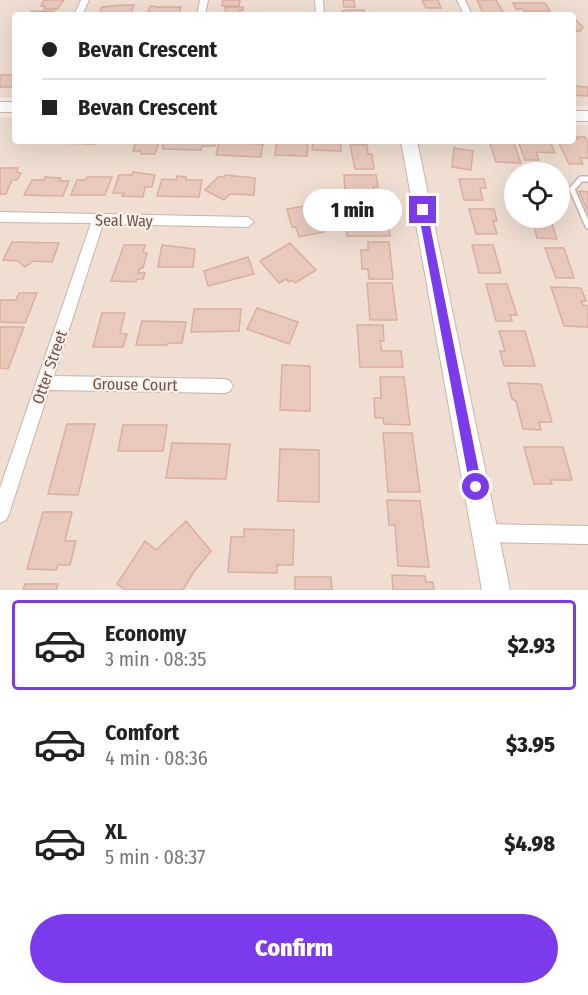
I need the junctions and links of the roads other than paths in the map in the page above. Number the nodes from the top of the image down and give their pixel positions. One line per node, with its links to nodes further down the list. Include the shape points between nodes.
1 (410, 144): 3 (street)
2 (424, 144): 3 (street)
3 (414, 164): 12 (street)
4 (588, 179): 8 (lane, via 581,179 572,189)
5 (0, 217): 6 (street, Seal Way)
6 (99, 219): 7 (street, Seal Way); 9 (street, Otter Street)
7 (248, 222)
8 (588, 226)
9 (44, 383): 10 (street, Grouse Court); 11 (street, Otter Street)
10 (225, 386)
11 (0, 514)
12 (485, 533): 13 (street); 14 (street)
13 (588, 535)
14 (496, 590)

